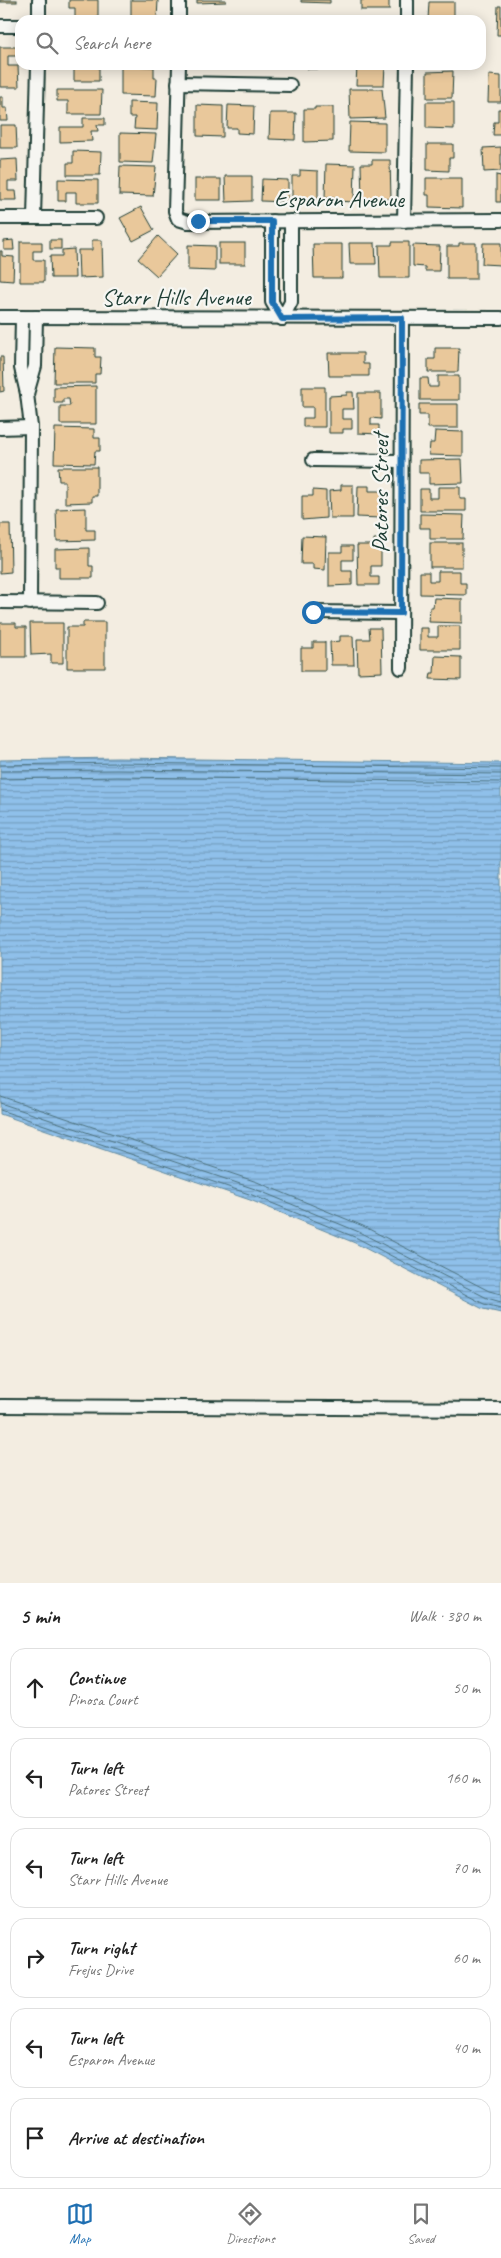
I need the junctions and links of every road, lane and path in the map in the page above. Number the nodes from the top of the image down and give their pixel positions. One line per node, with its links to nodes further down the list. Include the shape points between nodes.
1 (39, 0): 4 (street)
2 (179, 0): 5 (street)
3 (407, 0): 6 (street)
4 (38, 15)
5 (179, 15)
6 (407, 15)
7 (0, 26): 8 (street)
8 (15, 26)
9 (38, 70): 15 (street)
10 (179, 70): 12 (street)
11 (407, 70): 20 (street)
12 (178, 83): 13 (street); 18 (street, Esparon Avenue, via 175,212 178,219 188,222)
13 (290, 85)
14 (0, 218): 15 (street)
15 (34, 218): 16 (street)
16 (96, 218)
17 (501, 220): 20 (street, Esparon Avenue)
18 (272, 221): 19 (street, Esparon Avenue); 21 (street)
19 (291, 221): 20 (street, Esparon Avenue); 22 (street)
20 (404, 221)
21 (272, 268): 22 (street); 28 (street, via 272,302)
22 (290, 268): 28 (street, via 291,302)
23 (0, 317): 24 (street, Starr Hills Avenue)
24 (22, 317): 25 (street, Starr Hills Avenue); 29 (street)
25 (36, 317): 28 (street, Starr Hills Avenue); 30 (street)
26 (402, 318): 27 (street, Starr Hills Avenue); 28 (street, Starr Hills Avenue); 35 (street, Patores Street)
27 (501, 318)
28 (282, 319)
29 (21, 352): 30 (street); 31 (street)
30 (36, 352): 31 (street)
31 (27, 394): 32 (street)
32 (30, 427): 33 (street); 37 (street)
33 (0, 428)
34 (313, 460): 35 (street)
35 (401, 461): 40 (street, Patores Street)
36 (0, 602): 37 (street)
37 (30, 602): 38 (street)
38 (97, 603)
39 (313, 612): 40 (street)
40 (401, 613): 41 (street, Patores Street)
41 (401, 668)
42 (0, 1406): 43 (street)
43 (501, 1409)

